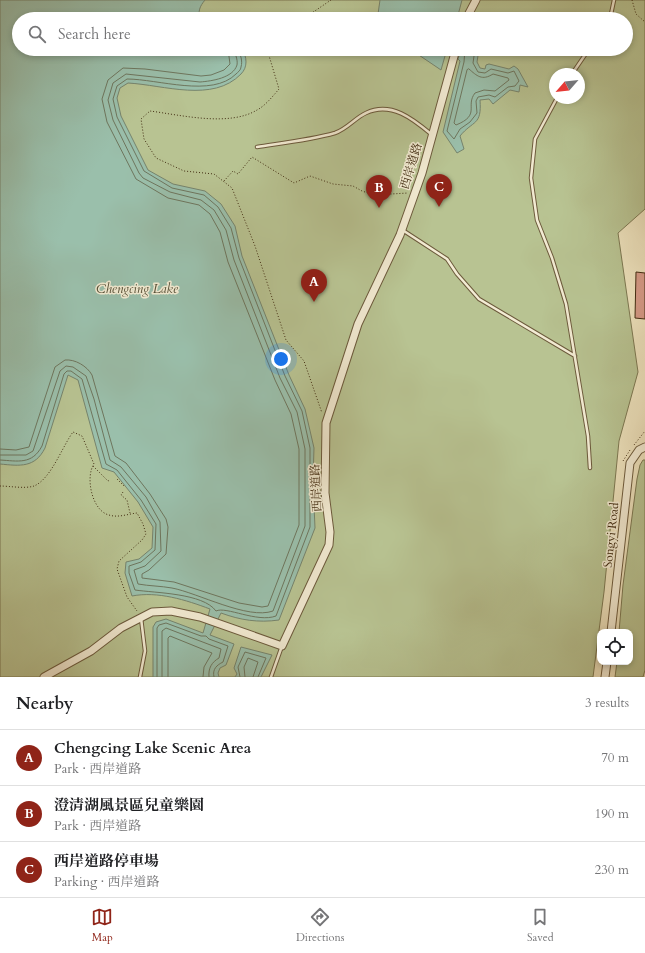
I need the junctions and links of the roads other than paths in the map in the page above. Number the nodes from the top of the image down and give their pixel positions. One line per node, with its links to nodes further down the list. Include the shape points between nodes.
1 (476, 0): 3 (street)
2 (614, 0): 4 (lane)
3 (469, 12)
4 (611, 12)
5 (454, 56): 9 (street, 西岸道路)
6 (584, 56): 7 (lane)
7 (576, 68)
8 (554, 104): 12 (lane, via 535,139 531,178 537,220 566,304)
9 (432, 134): 10 (lane, via 397,111 385,108 366,113 337,133); 11 (street, 西岸道路, via 422,173)
10 (257, 147)
11 (402, 230): 12 (lane, via 447,259 480,299); 17 (street, 西岸道路, via 358,324 326,423 325,493 330,532 328,545)
12 (575, 356): 14 (lane, via 588,436)
13 (645, 447): 16 (street, Songyi Road, via 639,450 630,463)
14 (590, 468)
15 (141, 617): 17 (street, via 152,612 171,610 200,617); 19 (street, via 121,628 91,651); 20 (lane, via 145,651)
16 (611, 629)
17 (282, 646): 21 (lane)
18 (607, 665): 22 (street)
19 (44, 677)
20 (140, 677)
21 (271, 677)
22 (605, 677)

